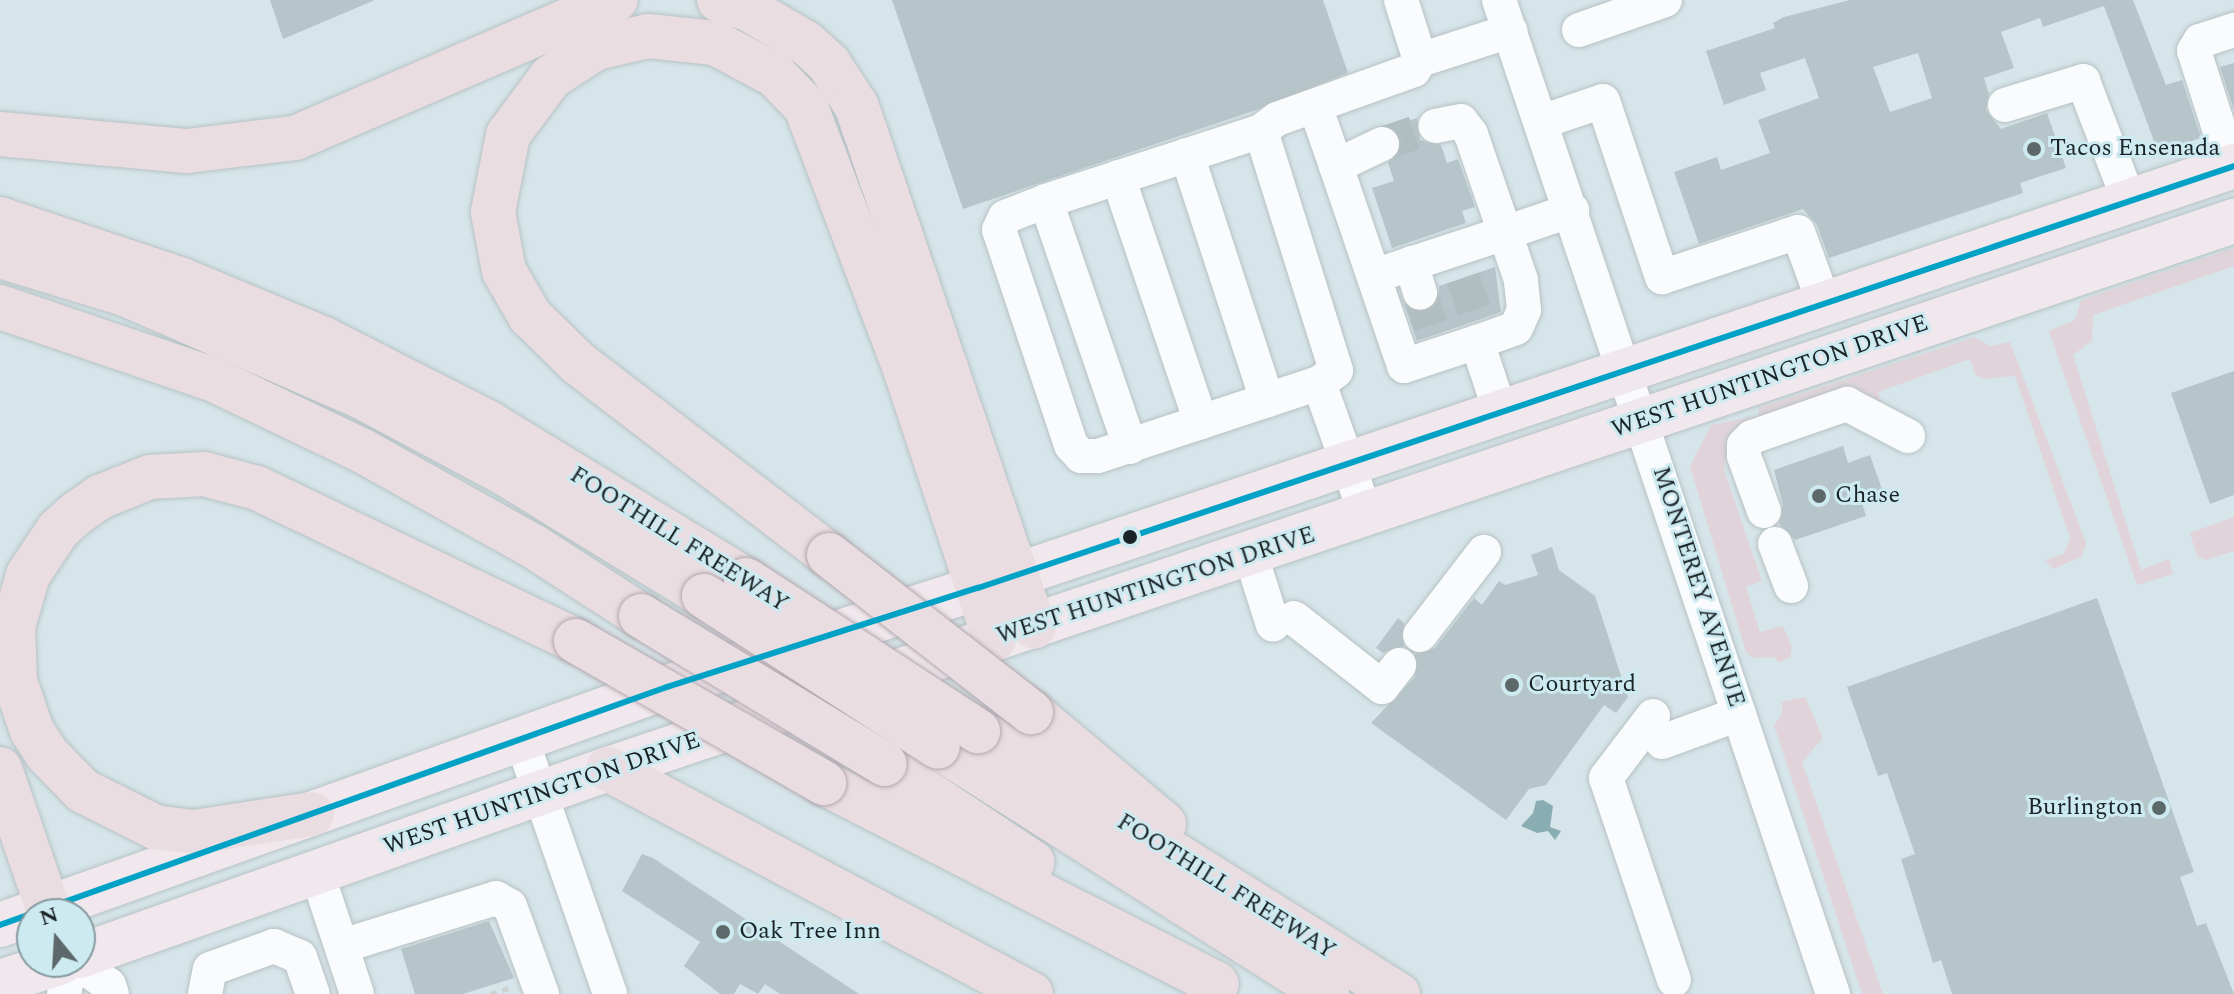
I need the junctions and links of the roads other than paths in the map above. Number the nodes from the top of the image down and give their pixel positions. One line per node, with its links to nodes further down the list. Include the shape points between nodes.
1 (616, 0): 14 (highway, via 295,138 187,151)
2 (719, 0): 46 (highway, via 748,9 806,43 829,64 857,107)
3 (1401, 0): 8 (street)
4 (1665, 0): 6 (street)
5 (1505, 15): 8 (street); 11 (street, MONTEREY AVENUE)
6 (1579, 30)
7 (2234, 30): 18 (street, via 2200,41 2194,51)
8 (1420, 60): 10 (street, via 1414,70)
9 (2005, 105): 21 (street, via 2083,81)
10 (1315, 106): 13 (street); 17 (street)
11 (1541, 122): 22 (street, MONTEREY AVENUE); 29 (street, via 1603,101 1662,277 1798,232)
12 (1435, 126): 25 (street, via 1461,121 1471,134)
13 (1261, 131): 16 (street); 33 (street, via 1336,371)
14 (0, 134)
15 (1382, 144): 17 (street)
16 (1187, 155): 19 (street); 34 (street)
17 (1336, 166): 27 (street)
18 (2233, 166): 21 (main road)
19 (1118, 177): 20 (street); 37 (street)
20 (1046, 201): 39 (street); 39 (street, via 1005,217 999,230 1071,445 1081,456)
21 (2129, 201): 29 (main road)
22 (1572, 210): 25 (street); 32 (street, MONTEREY AVENUE)
23 (0, 219): 62 (highway, FOOTHILL FREEWAY, bridge, via 182,280 324,339 487,422 746,580)
24 (2234, 221): 36 (main road, WEST HUNTINGTON DRIVE)
25 (1505, 233): 27 (street, via 1458,264 1416,278); 31 (street, via 1521,280 1524,310 1516,328)
26 (0, 256): 48 (highway, via 125,294 362,397 506,474)
27 (1374, 276): 31 (street, via 1404,366 1438,346)
28 (0, 281): 48 (highway, via 172,338 330,407 566,535)
29 (1824, 303): 32 (main road)
30 (0, 307): 48 (highway, via 212,379 361,450 533,546)
31 (1480, 335): 35 (street)
32 (1621, 372): 35 (main road); 36 (street, MONTEREY AVENUE)
33 (1319, 383): 34 (street); 40 (street)
34 (1267, 400): 37 (street)
35 (1500, 411): 40 (main road)
36 (1644, 420): 42 (main road, WEST HUNTINGTON DRIVE); 52 (street, MONTEREY AVENUE)
37 (1201, 422): 39 (street)
38 (1908, 436): 41 (street, via 1847,404 1752,437 1744,445 1744,456)
39 (1130, 447)
40 (1348, 462): 42 (street); 46 (main road)
41 (1764, 511)
42 (1366, 515): 45 (main road, WEST HUNTINGTON DRIVE)
43 (1775, 544): 47 (street)
44 (1484, 552): 50 (street)
45 (1251, 556): 49 (main road, WEST HUNTINGTON DRIVE); 51 (street, via 1283,622 1382,687)
46 (997, 581): 49 (highway); 53 (main road); 62 (highway, bridge, via 906,372 806,107 775,75 715,43 648,36 596,48 551,77 508,135 493,212 504,271 530,316 578,363 1094,761)
47 (1791, 586)
48 (674, 606): 54 (highway, bridge); 54 (highway, bridge)
49 (1015, 633): 56 (main road, WEST HUNTINGTON DRIVE)
50 (1420, 635)
51 (1399, 665)
52 (1739, 714): 66 (street, via 1658,729 1606,778); 78 (street, MONTEREY AVENUE)
53 (521, 738): 57 (street); 58 (main road)
54 (910, 756): 67 (highway); 75 (highway); 76 (highway)
55 (0, 769): 60 (highway)
56 (608, 769): 57 (main road, WEST HUNTINGTON DRIVE); 74 (highway)
57 (541, 793): 59 (main road, WEST HUNTINGTON DRIVE); 73 (street)
58 (312, 814): 61 (main road); 67 (highway, bridge, via 194,832 155,827 83,791 47,754 32,731 15,681 13,627 28,575 58,530 77,513 100,497 150,477 204,474 257,488 576,641 824,783)
59 (317, 873): 63 (street); 64 (main road, WEST HUNTINGTON DRIVE)
60 (44, 898)
61 (83, 898)
62 (1255, 906): 77 (highway, FOOTHILL FREEWAY)
63 (342, 946): 71 (street); 72 (street, via 496,898 510,906)
64 (96, 950)
65 (96, 976): 68 (street)
66 (1674, 980)
67 (1225, 989)
68 (112, 994)
69 (205, 994): 70 (street, via 210,969 274,946 300,957)
70 (313, 994)
71 (357, 994)
72 (542, 994)
73 (610, 994)
74 (1031, 994)
75 (1281, 994)
76 (1327, 994)
77 (1398, 994)
78 (1833, 994)

